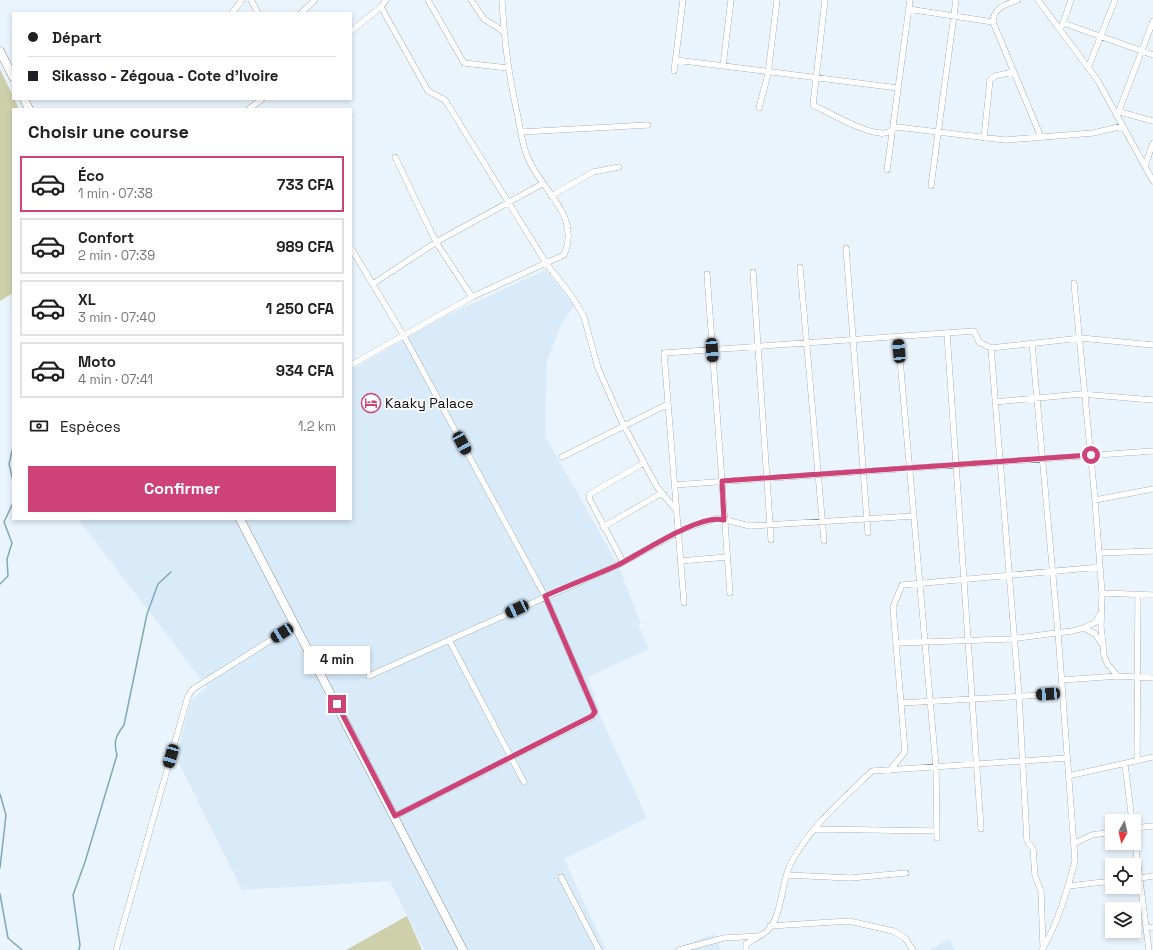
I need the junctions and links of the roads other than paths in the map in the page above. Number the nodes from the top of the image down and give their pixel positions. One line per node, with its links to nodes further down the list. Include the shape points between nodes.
1 (242, 0): 20 (street)
2 (251, 0): 21 (street)
3 (315, 0): 22 (street)
4 (386, 0): 18 (street)
5 (428, 0): 36 (street, via 464,63)
6 (470, 0): 29 (street, via 484,19)
7 (502, 0): 29 (street)
8 (683, 0): 34 (street)
9 (731, 0): 35 (street)
10 (777, 0): 39 (street)
11 (825, 0): 42 (street)
12 (910, 0): 19 (street)
13 (956, 0): 23 (street)
14 (1018, 0): 25 (street, via 998,8 993,14)
15 (1038, 0): 28 (street)
16 (1071, 0): 26 (street)
17 (1113, 1): 30 (street)
18 (381, 7): 27 (street); 66 (street, via 428,91 445,100)
19 (908, 9): 23 (street); 43 (street)
20 (233, 12)
21 (257, 12)
22 (302, 12)
23 (954, 16): 25 (street); 53 (street)
24 (1153, 21): 31 (street)
25 (992, 22): 40 (street)
26 (1063, 22): 28 (street); 30 (street)
27 (352, 29)
28 (1060, 30): 37 (street)
29 (504, 31): 36 (street)
30 (1101, 36): 31 (street); 37 (street)
31 (1142, 50): 33 (street); 47 (street)
32 (0, 53): 41 (highway)
33 (1153, 55)
34 (676, 60): 35 (street); 38 (street)
35 (723, 66): 39 (street)
36 (508, 68): 52 (street)
37 (1088, 68): 47 (street)
38 (674, 72)
39 (768, 72): 42 (street); 46 (street)
40 (1014, 72): 54 (street); 55 (street, via 995,76 990,80)
41 (12, 75)
42 (816, 78): 43 (street); 51 (street, via 813,106 879,134)
43 (898, 88): 51 (street)
44 (261, 100): 45 (street)
45 (250, 108)
46 (759, 108)
47 (1119, 114): 48 (street); 50 (street)
48 (1153, 121)
49 (648, 125): 52 (street)
50 (1123, 126): 54 (street, via 1093,133); 59 (street)
51 (892, 130): 53 (street, via 897,127); 61 (street)
52 (521, 132): 63 (street, via 526,153)
53 (938, 132): 55 (street); 64 (street)
54 (1041, 137): 55 (street, via 1005,140)
55 (984, 138)
56 (1153, 143): 59 (street)
57 (395, 157): 67 (street)
58 (1153, 164): 59 (street)
59 (1145, 165): 62 (street)
60 (619, 167): 65 (street, via 593,172)
61 (887, 170)
62 (1153, 181)
63 (542, 184): 65 (street); 66 (street)
64 (931, 186)
65 (551, 196): 70 (street, via 561,209 569,229 569,245 564,255)
66 (509, 202): 67 (street); 70 (street)
67 (436, 242): 75 (street); 76 (street)
68 (846, 248): 81 (street)
69 (352, 250): 75 (street)
70 (546, 263): 76 (street); 94 (street, via 574,298 584,317 598,368)
71 (800, 267): 82 (street)
72 (752, 272): 85 (street)
73 (707, 274): 87 (street)
74 (1074, 283): 80 (street)
75 (374, 284): 78 (street)
76 (472, 297): 78 (street)
77 (947, 333): 79 (street); 86 (street, via 974,331 979,342); 101 (street)
78 (403, 335): 88 (street); 137 (street)
79 (898, 337): 81 (street); 102 (street)
80 (1080, 338): 83 (street); 84 (street); 89 (street)
81 (853, 340): 82 (street); 103 (street)
82 (807, 343): 85 (street); 104 (street)
83 (1032, 343): 86 (street); 90 (street)
84 (1153, 345)
85 (758, 347): 87 (street); 105 (street)
86 (991, 348): 92 (street)
87 (712, 350): 93 (street, via 664,353); 106 (street)
88 (352, 364)
89 (1085, 394): 90 (street); 91 (street); 96 (street)
90 (1038, 398): 92 (street); 98 (street)
91 (1153, 400)
92 (995, 402): 99 (street)
93 (668, 404): 94 (street); 107 (street)
94 (624, 426): 97 (street); 100 (street)
95 (1153, 450): 96 (street)
96 (1091, 455): 98 (street); 110 (street)
97 (562, 457)
98 (1044, 458): 99 (street); 129 (street)
99 (1000, 461): 101 (street); 130 (street)
100 (644, 463): 109 (street); 118 (street, via 590,494 589,502)
101 (956, 465): 102 (street); 131 (street)
102 (910, 469): 103 (street); 112 (street)
103 (863, 471): 104 (street); 113 (street)
104 (818, 474): 105 (street); 116 (street)
105 (767, 478): 106 (street); 117 (street)
106 (722, 481): 107 (street); 115 (street)
107 (674, 485): 111 (street)
108 (1153, 489): 110 (street)
109 (662, 493): 111 (street); 118 (street)
110 (1095, 500): 124 (street)
111 (676, 510): 119 (street)
112 (914, 516): 113 (street); 132 (street)
113 (867, 518): 116 (street); 120 (street)
114 (241, 520): 140 (highway)
115 (724, 520): 117 (street, via 750,526); 119 (street, via 718,518); 125 (street)
116 (822, 520): 117 (street); 122 (street)
117 (770, 524): 121 (street)
118 (603, 527): 127 (street)
119 (678, 532): 126 (street); 127 (street)
120 (868, 534)
121 (771, 540)
122 (824, 541)
123 (1153, 550): 124 (street)
124 (1099, 553): 128 (street)
125 (727, 557): 126 (street); 133 (street)
126 (680, 561): 138 (street)
127 (623, 562): 137 (street)
128 (1100, 567): 129 (street); 134 (street)
129 (1053, 571): 130 (street); 142 (street)
130 (1009, 575): 131 (street); 143 (street)
131 (964, 579): 132 (street); 145 (street)
132 (920, 583): 146 (street); 147 (street, via 902,585 893,608)
133 (730, 592)
134 (1102, 593): 135 (street); 139 (street)
135 (1138, 595): 136 (street); 151 (street)
136 (1153, 595)
137 (545, 596): 144 (street); 159 (street, via 595,712 592,716)
138 (684, 603)
139 (1101, 612): 141 (street, via 1096,622); 148 (street)
140 (295, 625): 171 (highway); 192 (street, via 193,689 188,696)
141 (1084, 628): 142 (street); 148 (street, via 1095,634)
142 (1058, 632): 143 (street); 153 (street)
143 (1013, 638): 145 (street); 155 (street)
144 (449, 640): 149 (street); 159 (street)
145 (968, 640): 146 (street); 156 (street)
146 (925, 642): 147 (street); 157 (street)
147 (896, 643): 158 (street)
148 (1102, 644): 150 (street, via 1108,665)
149 (369, 676)
150 (1118, 676): 151 (street); 153 (street)
151 (1137, 677): 152 (street); 163 (street)
152 (1153, 678)
153 (1062, 680): 154 (street)
154 (1062, 694): 155 (street); 161 (street)
155 (1019, 696): 156 (street); 162 (street)
156 (972, 699): 157 (street); 164 (street)
157 (930, 701): 158 (street); 166 (street)
158 (901, 703): 167 (street, via 905,752)
159 (512, 757): 169 (street); 171 (street)
160 (1153, 757): 163 (street)
161 (1067, 758): 162 (street); 168 (street)
162 (1021, 761): 164 (street); 198 (street, via 1027,841 1033,849 1035,876 1041,891)
163 (1137, 761): 165 (street)
164 (977, 764): 166 (street); 175 (street)
165 (1125, 764): 168 (street); 170 (street)
166 (936, 767): 167 (street); 176 (street)
167 (890, 770): 174 (street, via 872,771)
168 (1068, 776): 179 (street)
169 (524, 782)
170 (1131, 814)
171 (395, 816): 193 (highway)
172 (1153, 826): 173 (street)
173 (1141, 827)
174 (815, 829): 176 (street); 181 (street, via 790,865)
175 (981, 829)
176 (937, 831): 178 (street)
177 (1105, 833): 179 (street, via 1092,835)
178 (937, 838)
179 (1073, 844): 186 (street, via 1075,861)
180 (906, 873): 181 (street, via 850,878)
181 (787, 875): 188 (street, via 776,918)
182 (1153, 876): 184 (street)
183 (561, 877): 194 (street)
184 (1141, 878)
185 (1105, 882): 186 (street)
186 (1069, 886): 198 (street)
187 (1140, 894): 190 (street)
188 (770, 926): 191 (street); 197 (street, via 849,920 893,931 905,938)
189 (1153, 927): 190 (street)
190 (1146, 928): 199 (street)
191 (759, 936): 195 (street, via 724,938); 196 (street, via 746,944)
192 (116, 950)
193 (463, 950)
194 (599, 950)
195 (679, 950)
196 (746, 950)
197 (913, 950)
198 (1042, 950)
199 (1149, 950)

